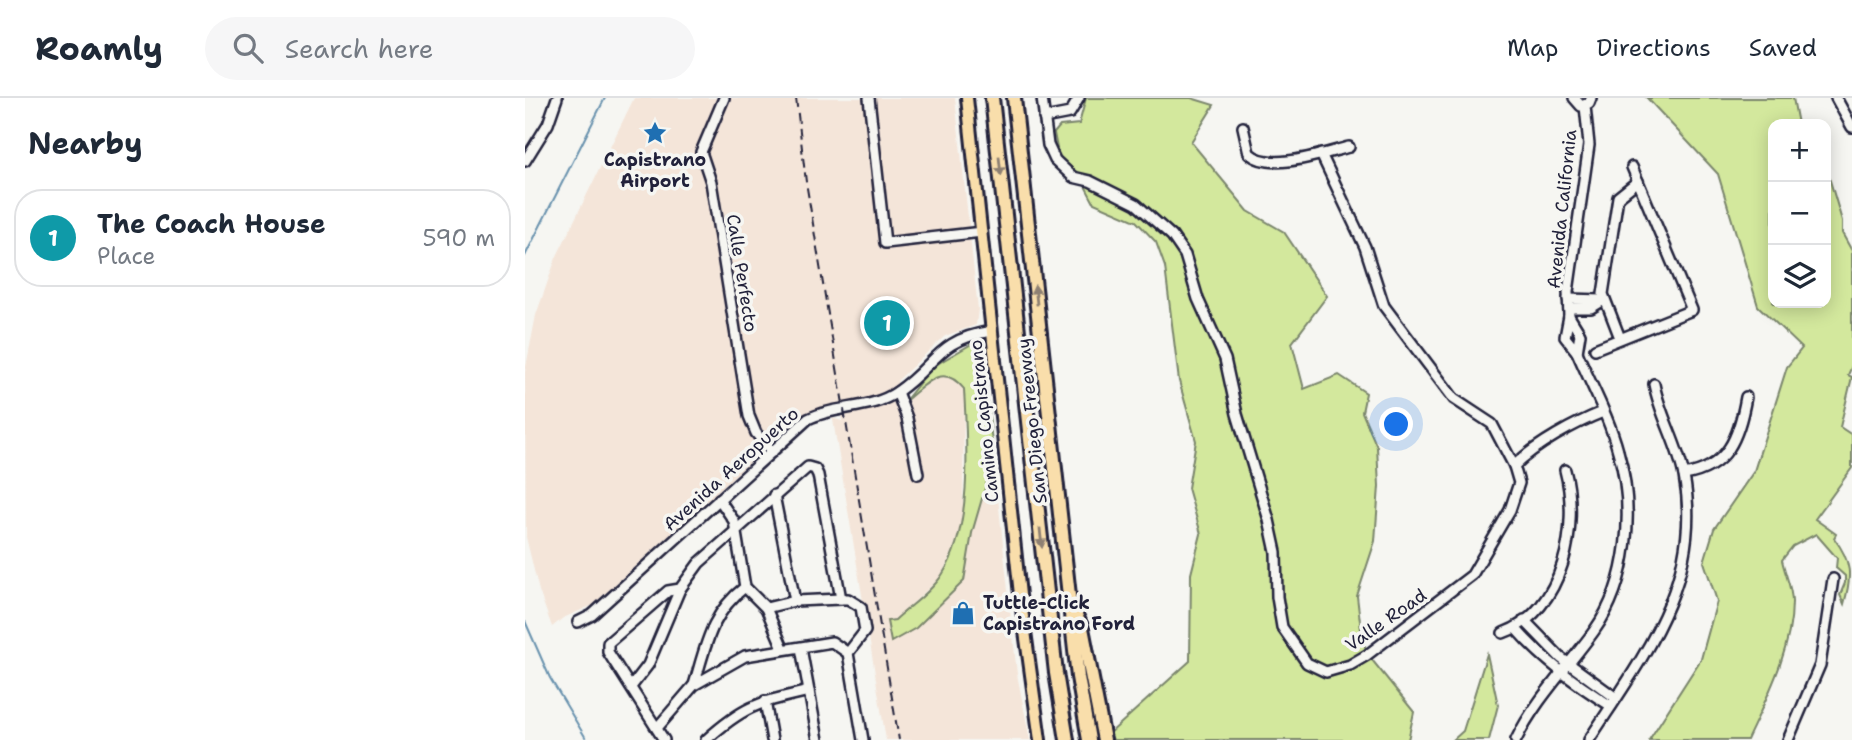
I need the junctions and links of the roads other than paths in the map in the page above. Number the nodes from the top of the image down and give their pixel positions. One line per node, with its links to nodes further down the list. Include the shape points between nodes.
1 (557, 98): 15 (street, via 538,142)
2 (724, 98): 32 (street, Calle Perfecto, via 701,152 711,182 749,416)
3 (869, 98): 21 (street, via 885,243)
4 (967, 98): 21 (main road, Camino Capistrano)
5 (992, 98): 69 (highway, San Diego Freeway, one-way to 69)
6 (1014, 98): 45 (highway, San Diego Freeway, one-way to 6)
7 (1042, 98): 12 (street, Valle Road)
8 (1079, 98): 12 (street, via 1070,113)
9 (1574, 98): 11 (street, Avenida California, via 1578,104)
10 (1836, 98): 14 (street)
11 (1588, 102): 23 (street, Avenida California, via 1589,145)
12 (1044, 118): 33 (street, Valle Road, via 1055,160 1073,177 1136,204 1172,236 1185,255 1198,299 1225,359 1269,520 1282,627 1316,670 1350,665 1467,581 1513,504 1519,482)
13 (1243, 127): 17 (street, via 1252,157 1290,162)
14 (1852, 127)
15 (527, 145): 18 (street)
16 (1349, 147): 17 (street)
17 (1321, 155): 33 (street, Valle Road, via 1365,247 1384,306 1454,399 1492,424)
18 (525, 160)
19 (1632, 167): 20 (street)
20 (1638, 181): 22 (street, via 1618,197); 25 (street, via 1692,310)
21 (982, 232): 24 (main road, Camino Capistrano)
22 (1604, 300): 23 (street); 25 (street)
23 (1569, 308): 27 (street, Avenida California, via 1580,334); 27 (street, Avenida California, via 1565,337)
24 (992, 331): 29 (street, Avenida Aeropuerto, via 940,350); 68 (main road, Camino Capistrano)
25 (1620, 338): 26 (street)
26 (1595, 349)
27 (1577, 352): 31 (street, Avenida California)
28 (1654, 384): 36 (street)
29 (897, 392): 32 (street, Avenida Aeropuerto, via 872,403 819,414); 35 (street)
30 (1746, 397): 36 (street, via 1735,440 1721,458 1701,472)
31 (1603, 412): 33 (street, via 1578,421); 56 (street, Avenida California, via 1623,469 1627,512 1623,558 1605,612)
32 (772, 452): 38 (street, Avenida Aeropuerto)
33 (1514, 466)
34 (1565, 470): 47 (street, via 1572,494 1568,549 1543,598)
35 (918, 474)
36 (1684, 475): 61 (street, via 1687,525 1682,573 1665,620)
37 (774, 495): 39 (street); 43 (street, via 800,472 811,468 818,475); 44 (street)
38 (719, 499): 39 (street); 48 (street, Avenida Aeropuerto, via 592,615)
39 (736, 530): 41 (street); 42 (street)
40 (1833, 579): 74 (street, via 1820,665)
41 (745, 587): 46 (street); 57 (street, via 725,602)
42 (680, 589): 58 (street, via 648,665); 58 (street, via 667,591 606,646)
43 (841, 599): 44 (street); 55 (street, via 861,607 865,631)
44 (795, 601): 46 (street)
45 (1071, 605): 70 (highway, San Diego Freeway); 71 (highway, via 1082,628)
46 (766, 608): 53 (street)
47 (1524, 620): 49 (street); 51 (street)
48 (578, 622)
49 (1516, 628): 50 (street); 52 (street)
50 (1503, 633)
51 (1539, 637): 52 (street); 56 (street)
52 (1531, 646): 56 (street)
53 (783, 648): 54 (street); 57 (street, via 745,656)
54 (801, 648): 55 (street, via 832,642); 59 (street)
55 (848, 653): 67 (street)
56 (1566, 668): 61 (street); 72 (street, Avenida California, via 1529,715)
57 (694, 685): 62 (street)
58 (631, 687): 62 (street)
59 (809, 691): 60 (street); 66 (street)
60 (765, 701): 64 (street, via 737,712); 65 (street)
61 (1614, 702): 73 (street)
62 (657, 728): 63 (street)
63 (664, 740)
64 (706, 740)
65 (772, 740)
66 (818, 740)
67 (863, 740)
68 (1040, 740)
69 (1067, 740)
70 (1089, 740)
71 (1104, 740)
72 (1516, 740)
73 (1589, 740)
74 (1788, 740)

